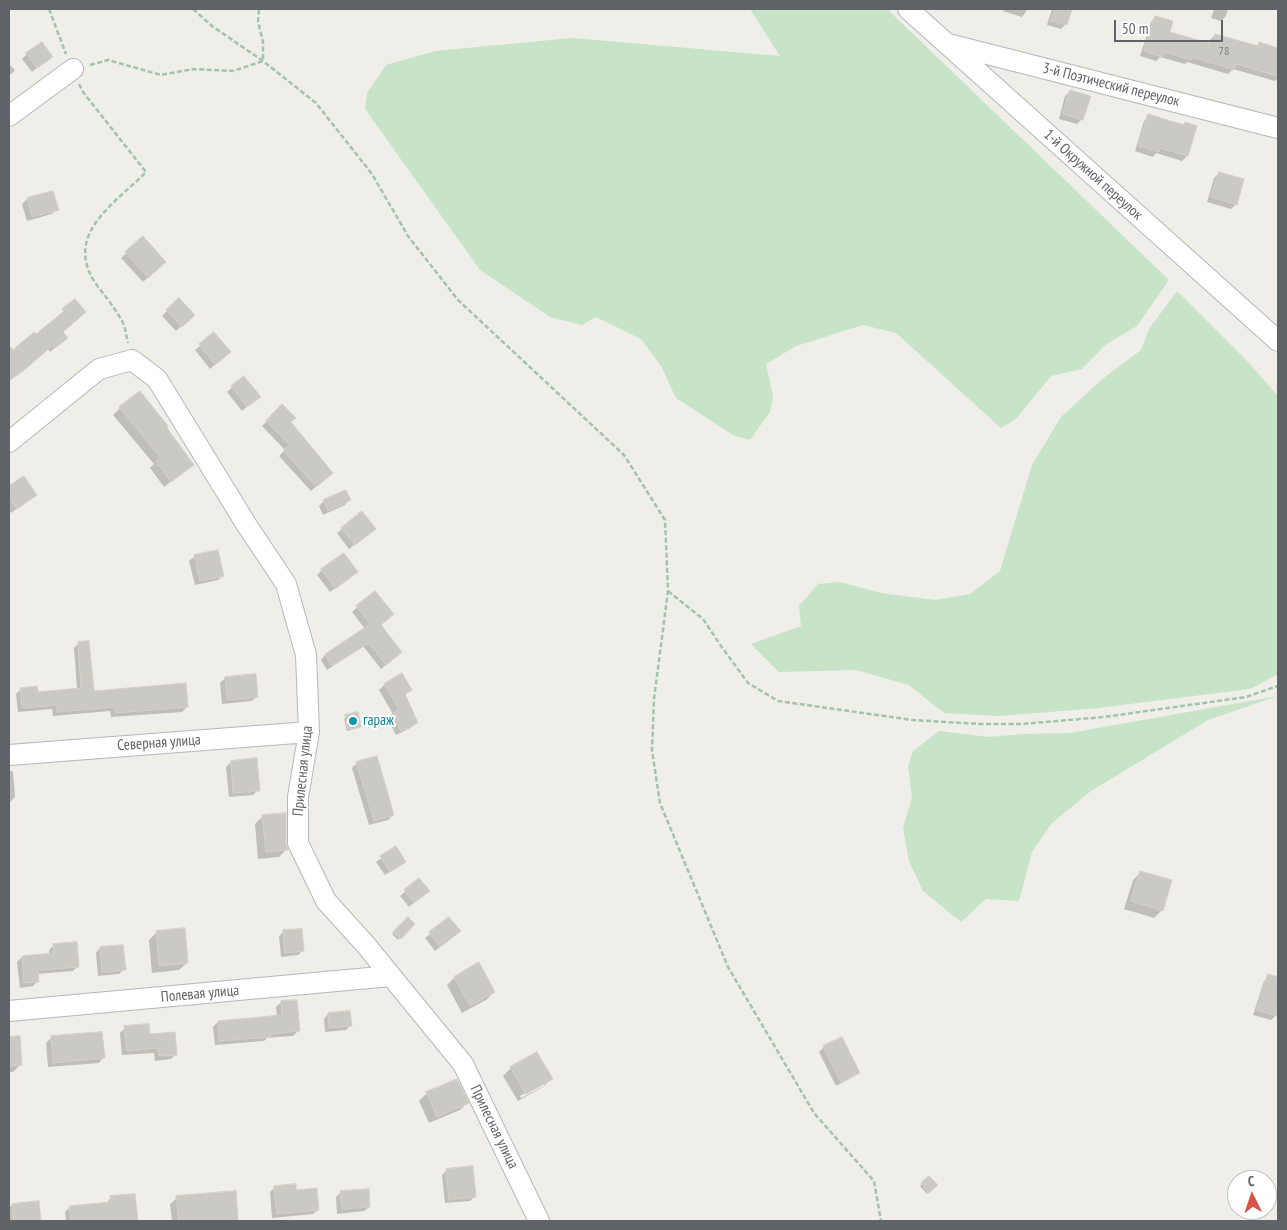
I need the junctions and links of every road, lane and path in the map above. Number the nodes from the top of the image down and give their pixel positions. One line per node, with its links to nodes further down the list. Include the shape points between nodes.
1 (48, 9): 7 (path)
2 (193, 9): 6 (path)
3 (259, 9): 6 (path)
4 (908, 9): 5 (street, 1-й Окружной переулок)
5 (945, 43): 9 (street, 3-й Поэтический переулок); 10 (street, 1-й Окружной переулок)
6 (263, 61): 7 (path, via 233,71 193,69 161,74 108,60); 13 (path, via 316,103 372,174 408,236 458,300 624,455 665,520)
7 (72, 69): 8 (street); 11 (path, via 83,92 146,172 102,213 88,234 85,251 94,280 123,323)
8 (9, 116)
9 (1278, 128)
10 (1278, 341)
11 (132, 360): 12 (street, via 99,369); 15 (street, Прилесная улица, via 157,379 286,584 306,655)
12 (9, 442)
13 (668, 592): 14 (path, via 703,618 748,683 787,703 913,720 1022,724 1104,717 1246,698); 20 (path, via 654,700 652,750 660,803 728,966 814,1112 874,1181)
14 (1278, 686)
15 (309, 732): 16 (street, Северная улица); 17 (street, Прилесная улица, via 298,797 298,843 326,900)
16 (9, 755)
17 (391, 976): 18 (street, Полевая улица); 19 (street, Прилесная улица, via 463,1064)
18 (9, 1011)
19 (540, 1221)
20 (881, 1221)

